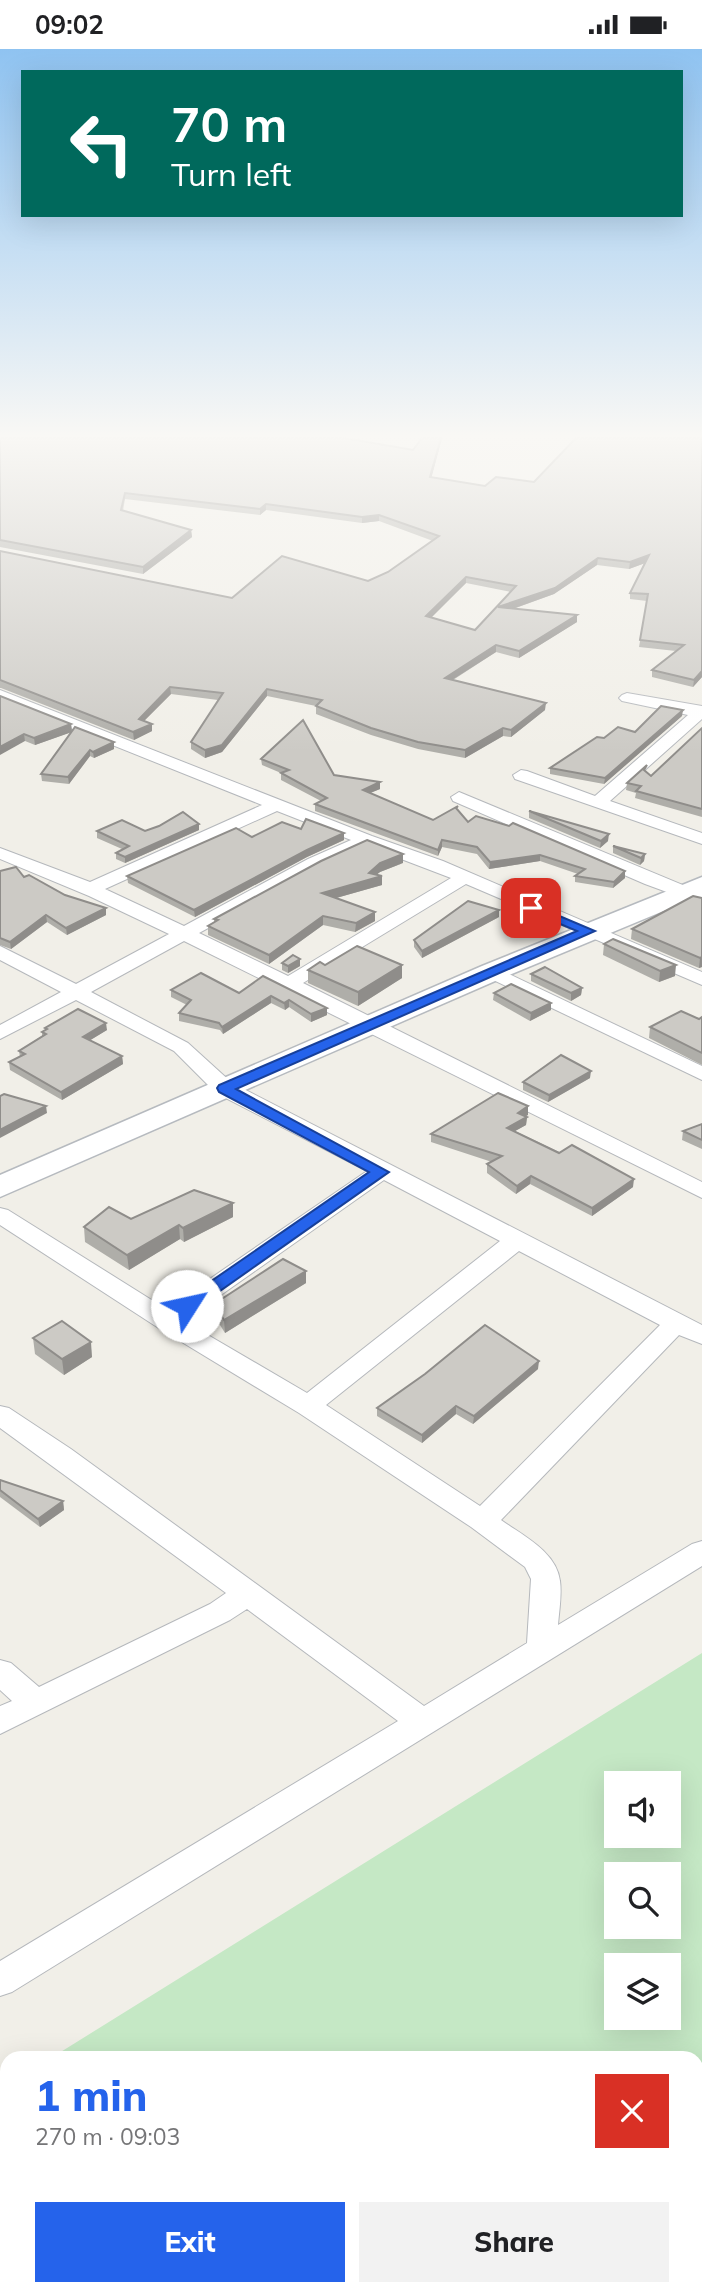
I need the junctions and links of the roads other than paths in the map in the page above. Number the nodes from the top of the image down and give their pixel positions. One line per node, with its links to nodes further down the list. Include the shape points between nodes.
1 (0, 695): 7 (street)
2 (626, 698): 3 (street)
3 (701, 712): 6 (street)
4 (521, 775): 6 (street)
5 (459, 797): 13 (street, via 651,880)
6 (598, 802): 8 (street)
7 (275, 805): 9 (street); 12 (street)
8 (698, 833)
9 (366, 840): 11 (street); 15 (street)
10 (0, 853): 12 (street)
11 (465, 877): 14 (street); 19 (street)
12 (88, 890): 15 (street)
13 (697, 892): 14 (street)
14 (589, 931): 17 (street); 18 (street)
15 (183, 933): 19 (street); 20 (street)
16 (0, 952): 20 (street)
17 (492, 972): 21 (street); 23 (street)
18 (702, 979)
19 (288, 984): 21 (street)
20 (78, 991): 22 (street); 24 (street, via 181,1047)
21 (375, 1024): 24 (street); 27 (street)
22 (0, 1033)
23 (702, 1074)
24 (224, 1088): 25 (street); 26 (street)
25 (381, 1172): 29 (street); 30 (street)
26 (0, 1187)
27 (702, 1191)
28 (0, 1215): 30 (street)
29 (517, 1240): 31 (street); 33 (street)
30 (166, 1321): 33 (street)
31 (677, 1322): 32 (street); 35 (street)
32 (702, 1336)
33 (308, 1406): 35 (street)
34 (0, 1415): 37 (street)
35 (481, 1520): 38 (street, via 536,1559 546,1579)
36 (702, 1552): 38 (street)
37 (247, 1594): 40 (street, via 220,1612); 42 (street)
38 (542, 1650): 42 (street)
39 (0, 1672): 40 (street)
40 (36, 1703): 41 (street)
41 (0, 1721)
42 (424, 1723): 43 (street)
43 (0, 1980)

